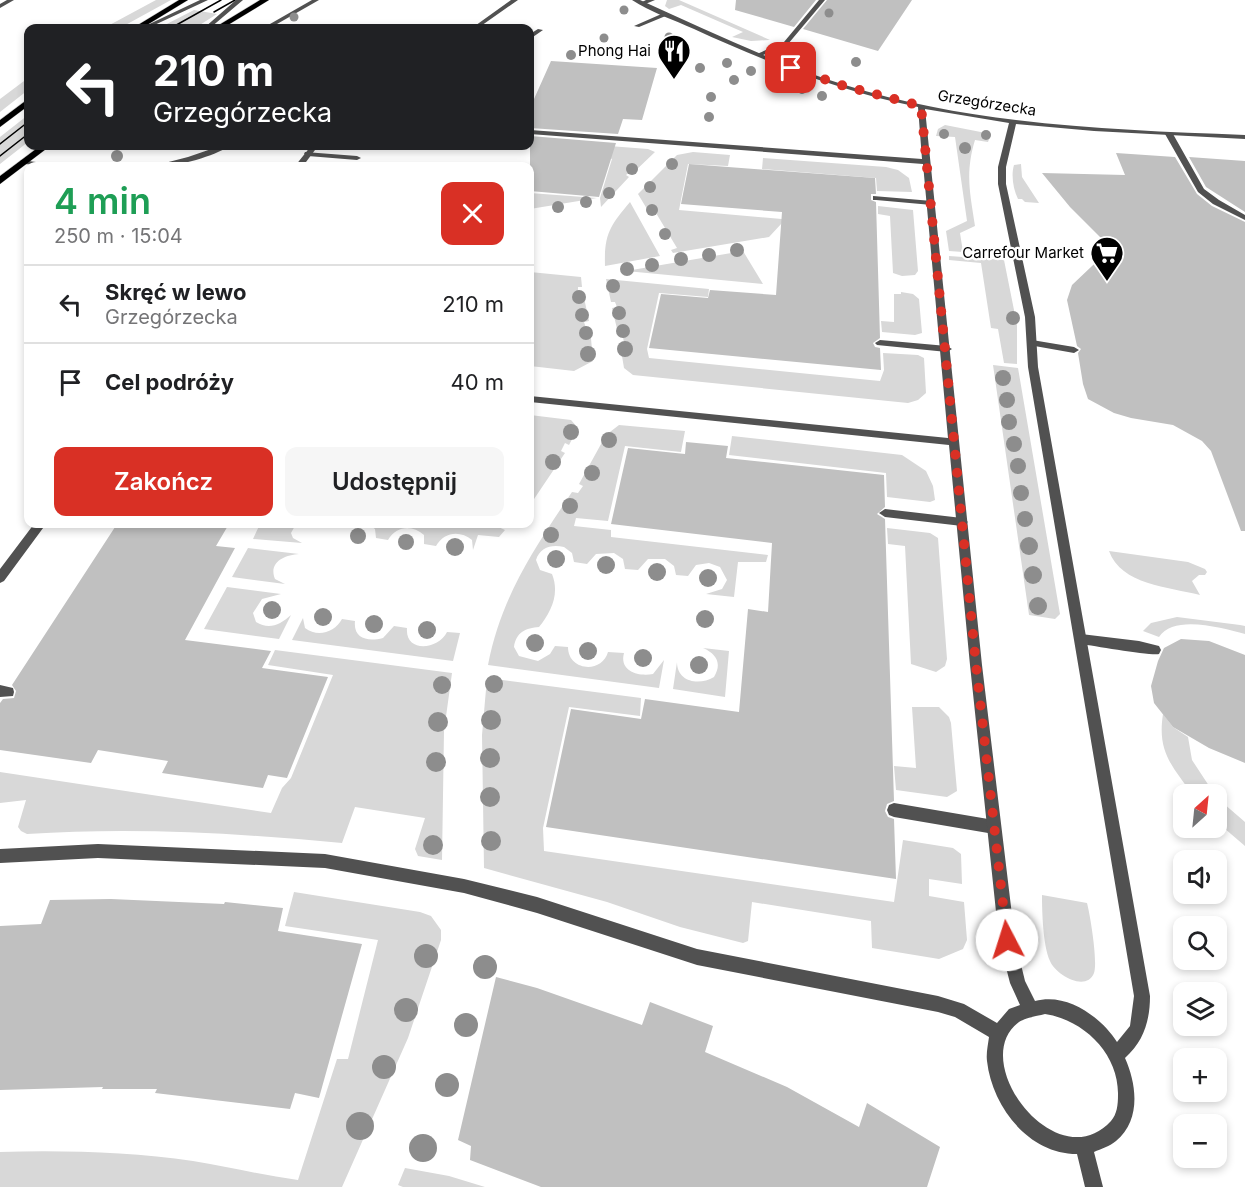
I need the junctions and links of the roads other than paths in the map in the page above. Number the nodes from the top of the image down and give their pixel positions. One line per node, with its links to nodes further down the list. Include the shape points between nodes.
1 (11, 0): 11 (street)
2 (184, 0): 13 (main road)
3 (206, 0): 14 (street)
4 (240, 0): 15 (street)
5 (265, 0): 16 (main road)
6 (316, 0): 17 (street)
7 (515, 0): 18 (street)
8 (652, 0): 10 (street)
9 (822, 0): 22 (street, via 786,43)
10 (639, 2): 12 (street, Grzegórzecka)
11 (0, 6)
12 (666, 14): 19 (street); 22 (street, Grzegórzecka)
13 (144, 24)
14 (153, 24)
15 (212, 24)
16 (225, 24)
17 (273, 24)
18 (481, 24)
19 (637, 26)
20 (540, 30): 21 (street)
21 (534, 34)
22 (759, 56): 24 (street, Grzegórzecka, via 844,86)
23 (24, 105): 26 (main road)
24 (921, 106): 25 (street, Grzegórzecka); 38 (street)
25 (1013, 122): 28 (street, Grzegórzecka); 44 (street, via 1002,184)
26 (0, 124)
27 (534, 132): 38 (street)
28 (1168, 134): 29 (street, Grzegórzecka); 42 (street, via 1201,190)
29 (1245, 137)
30 (40, 150): 35 (main road)
31 (215, 150): 36 (street)
32 (311, 150): 33 (street)
33 (308, 154): 34 (street); 37 (street)
34 (357, 158)
35 (24, 162): 39 (main road)
36 (176, 162)
37 (302, 162)
38 (928, 162): 41 (street)
39 (0, 181)
40 (876, 198): 41 (street)
41 (932, 203): 45 (street)
42 (1245, 218)
43 (880, 343): 45 (street)
44 (1032, 343): 46 (street); 53 (street)
45 (947, 349): 48 (street)
46 (1074, 350)
47 (534, 399): 48 (street)
48 (955, 442): 50 (street)
49 (885, 513): 50 (street)
50 (962, 522): 56 (street)
51 (37, 528): 52 (street)
52 (0, 578)
53 (1081, 639): 54 (street); 60 (street, via 1142,996 1142,1016 1136,1032)
54 (1155, 650)
55 (894, 810): 56 (street)
56 (994, 827): 58 (street, via 1010,961)
57 (0, 856): 59 (street, via 98,851 325,861 464,886 537,905 697,957 938,1004 958,1010)
58 (1030, 1007): 59 (street, via 1017,1012); 60 (street, via 1061,1008 1077,1015 1106,1039)
59 (998, 1033): 61 (street, via 994,1049 999,1083 1007,1101 1033,1130 1067,1146)
60 (1116, 1055): 61 (street, via 1125,1080 1126,1107 1112,1134)
61 (1084, 1146): 62 (street)
62 (1094, 1187)

